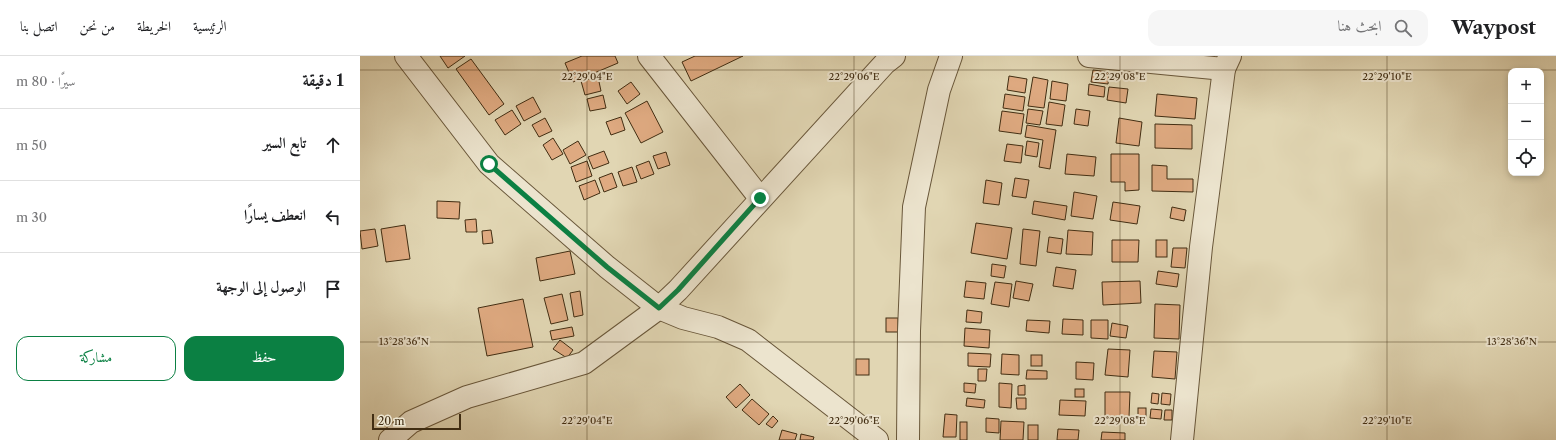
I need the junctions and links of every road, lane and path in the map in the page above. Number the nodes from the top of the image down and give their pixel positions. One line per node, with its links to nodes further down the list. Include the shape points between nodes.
1 (406, 56): 8 (street, via 489,164 607,267)
2 (649, 56): 7 (street)
3 (951, 56): 11 (street, via 939,90 914,207)
4 (1089, 56): 6 (street)
5 (886, 58): 7 (street)
6 (1227, 62): 12 (street, via 1201,247)
7 (760, 198): 8 (street)
8 (659, 308): 9 (street, via 584,363 467,397 412,422); 10 (street, via 683,318 718,327 748,340)
9 (390, 440)
10 (877, 440)
11 (908, 440)
12 (1182, 440)

